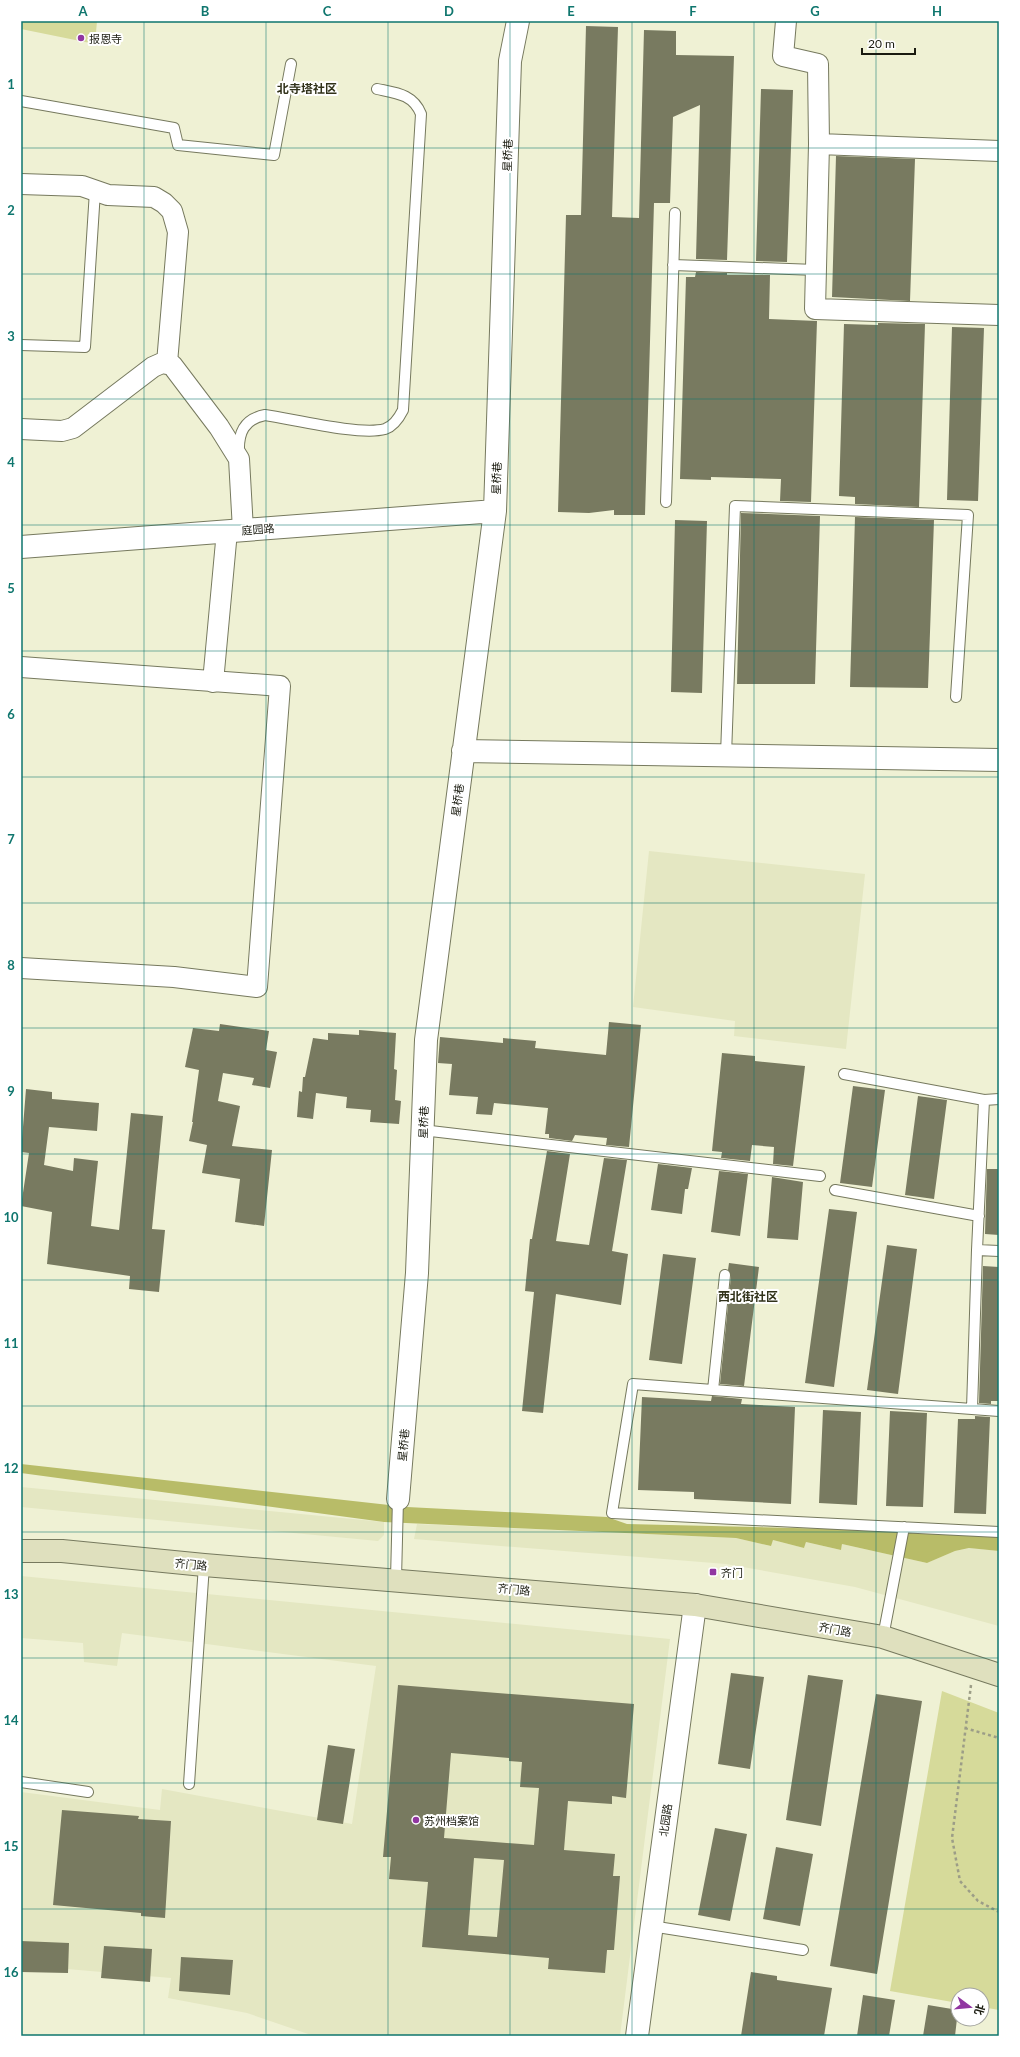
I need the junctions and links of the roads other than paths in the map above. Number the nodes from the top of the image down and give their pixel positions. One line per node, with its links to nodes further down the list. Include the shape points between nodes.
1 (518, 21): 19 (street, 星桥巷, via 510,61)
2 (786, 21): 6 (street, via 783,56 818,64)
3 (291, 64): 5 (lane, via 274,155 178,145 174,128)
4 (377, 89): 17 (lane, via 407,96 421,114 403,410 394,424 386,429 377,430 257,416 244,426 240,434)
5 (21, 101)
6 (819, 144): 7 (street); 12 (street)
7 (999, 151)
8 (21, 184): 9 (street, via 82,186)
9 (95, 191): 14 (lane, via 85,347); 15 (street, via 108,195 154,197 172,211 178,232)
10 (675, 213): 11 (lane)
11 (672, 265): 12 (lane); 18 (lane)
12 (816, 270): 13 (street, via 816,309)
13 (999, 315)
14 (21, 345)
15 (167, 364): 16 (street, via 162,363 153,367 73,428 62,431); 17 (street, via 176,368)
16 (21, 429)
17 (239, 459): 20 (street)
18 (666, 502)
19 (494, 511): 20 (street, 庭园路); 25 (street, 星桥巷)
20 (235, 531): 21 (street, 庭园路); 23 (street)
21 (21, 547)
22 (21, 667): 23 (street)
23 (213, 682): 28 (street, via 280,686 257,987 174,977)
24 (956, 697): 26 (lane, via 968,515 736,506)
25 (463, 751): 26 (street); 32 (street, 星桥巷, via 426,1040)
26 (726, 755): 27 (street)
27 (999, 760)
28 (21, 968)
29 (844, 1074): 31 (lane)
30 (999, 1099): 31 (lane)
31 (984, 1100): 35 (lane)
32 (422, 1130): 33 (lane); 42 (street, 星桥巷, via 417,1273)
33 (820, 1176)
34 (836, 1190): 35 (lane)
35 (979, 1216): 36 (lane)
36 (977, 1250): 37 (lane); 40 (lane)
37 (999, 1251)
38 (725, 1275): 39 (lane)
39 (713, 1390): 40 (lane); 43 (lane, via 633,1384 612,1513)
40 (972, 1409): 41 (lane)
41 (999, 1410)
42 (398, 1499): 47 (lane, 星桥巷)
43 (904, 1528): 44 (lane); 49 (lane)
44 (999, 1532)
45 (21, 1551): 46 (main road, 齐门路, via 62,1551)
46 (204, 1565): 47 (main road, 齐门路); 52 (lane)
47 (396, 1579): 48 (main road, 齐门路)
48 (695, 1605): 49 (main road, 齐门路); 54 (street, 北园路)
49 (883, 1637): 50 (main road, 齐门路)
50 (999, 1675)
51 (21, 1782): 53 (lane)
52 (189, 1784)
53 (88, 1792)
54 (651, 1926): 55 (lane); 56 (street, 北园路)
55 (803, 1950)
56 (637, 2036)

